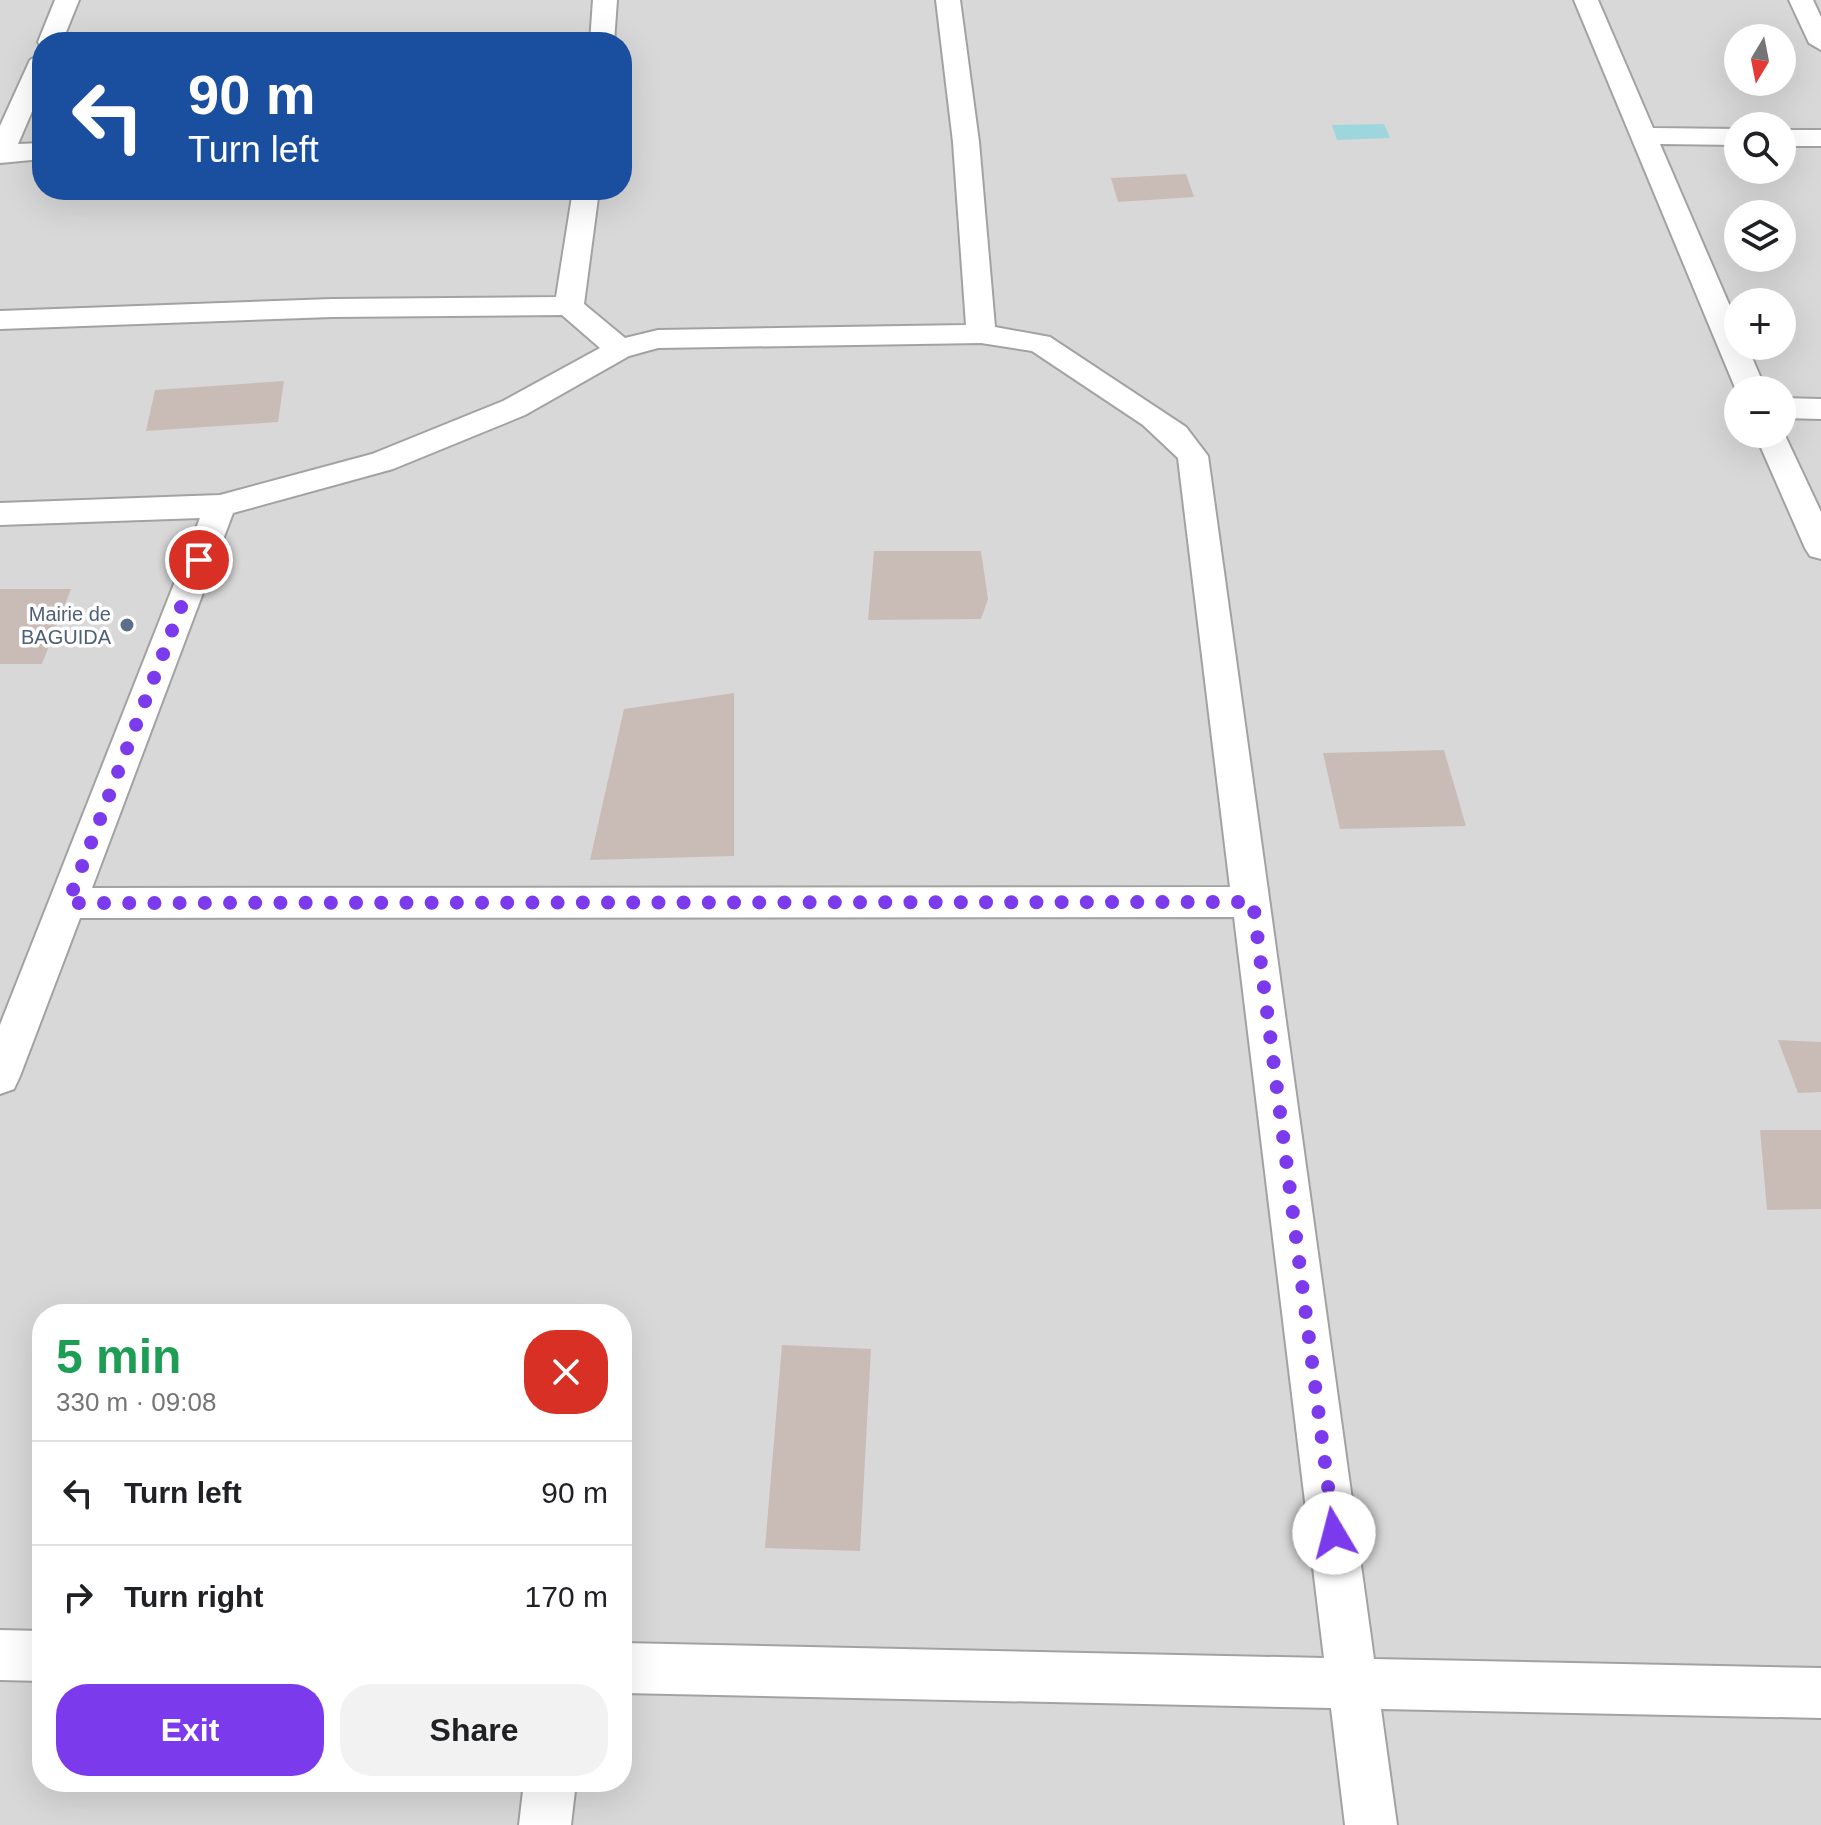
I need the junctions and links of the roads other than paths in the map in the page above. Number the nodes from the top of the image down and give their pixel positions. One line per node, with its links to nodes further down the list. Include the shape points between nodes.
1 (67, 0): 7 (street)
2 (605, 0): 8 (street)
3 (948, 0): 19 (street)
4 (1586, 0): 10 (street)
5 (1801, 0): 6 (street)
6 (1818, 31)
7 (54, 32)
8 (603, 32)
9 (32, 83): 15 (street)
10 (1642, 136): 11 (street); 21 (street)
11 (1724, 137)
12 (1796, 138): 13 (street)
13 (1821, 138)
14 (32, 152): 15 (street)
15 (1, 154)
16 (585, 200): 17 (street)
17 (569, 306): 18 (street); 20 (street)
18 (0, 320)
19 (981, 334): 20 (street, via 658,339); 28 (street, via 1040,343 1154,418 1193,456)
20 (619, 349): 25 (street, via 514,408 450,436 382,462)
21 (1745, 376)
22 (1796, 408): 23 (street)
23 (1821, 409)
24 (1776, 448): 27 (street)
25 (220, 506): 26 (street); 29 (street)
26 (0, 514)
27 (1821, 548)
28 (1253, 902): 29 (street); 34 (street)
29 (68, 903): 30 (street)
30 (0, 1076)
31 (0, 1655): 32 (street)
32 (32, 1656)
33 (632, 1668): 34 (street)
34 (1354, 1683): 35 (street); 38 (street)
35 (1821, 1693)
36 (549, 1792): 37 (street)
37 (545, 1825)
38 (1371, 1825)

